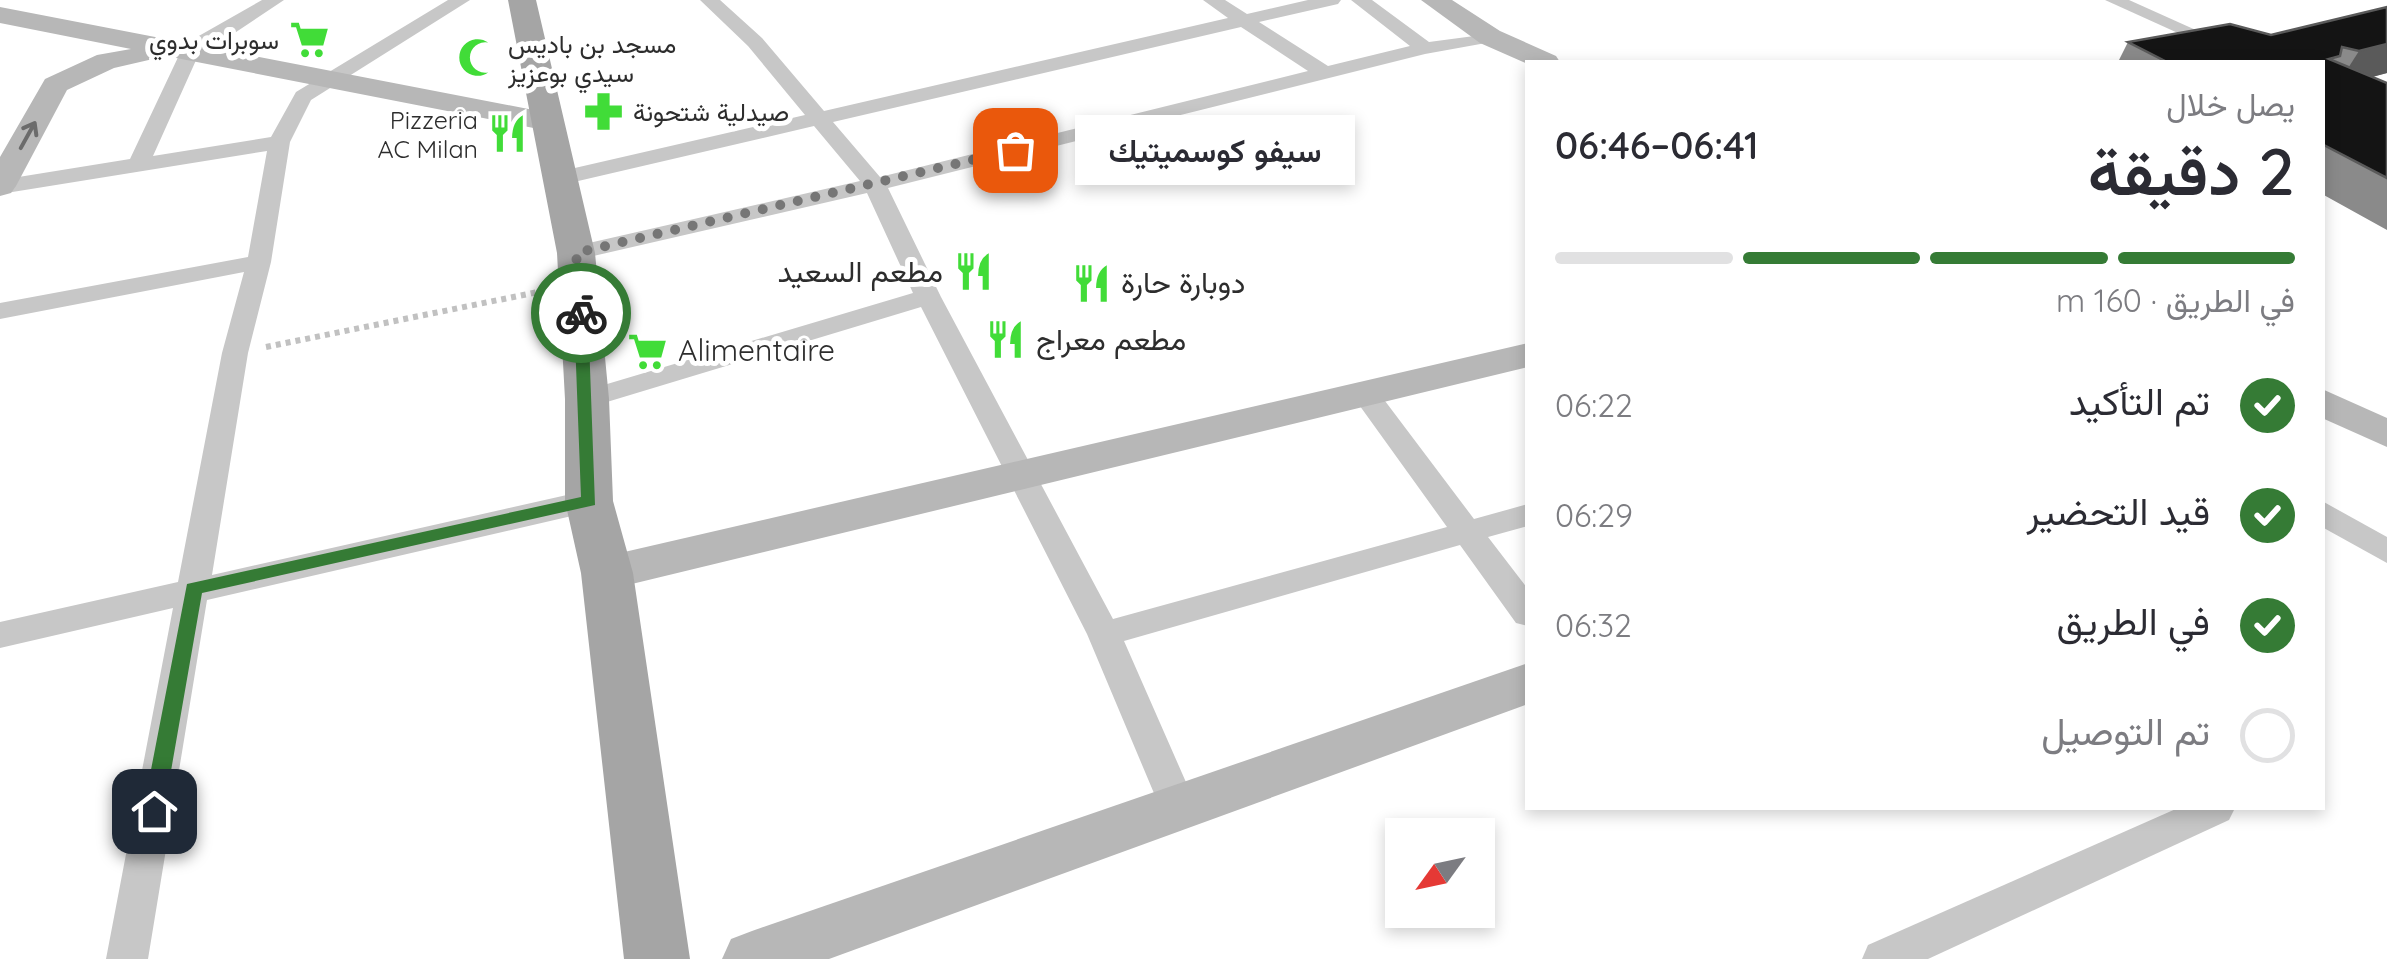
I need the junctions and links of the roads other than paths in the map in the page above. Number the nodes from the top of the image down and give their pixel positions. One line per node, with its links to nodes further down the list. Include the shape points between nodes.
1 (15, 0): 11 (main road); 12 (main road)
2 (275, 0): 17 (street)
3 (461, 0): 22 (street)
4 (522, 0): 25 (main road)
5 (710, 0): 24 (street)
6 (1212, 0): 13 (street)
7 (1332, 0): 13 (street)
8 (1360, 0): 16 (street)
9 (1434, 0): 14 (main road)
10 (2114, 0): 15 (street)
11 (0, 12): 12 (main road)
12 (33, 12): 17 (main road); 23 (main road)
13 (1242, 19): 21 (street); 24 (street)
14 (1490, 37): 16 (street); 19 (main road)
15 (2221, 47): 18 (street); 20 (street)
16 (1425, 48): 21 (street)
17 (188, 49): 22 (main road); 23 (main road, via 107,62); 27 (street)
18 (2183, 54)
19 (1542, 60)
20 (2253, 60)
21 (1326, 72): 29 (street)
22 (330, 76): 25 (main road); 26 (street, via 303,96)
23 (55, 85): 30 (main road, one-way to 23)
24 (822, 118): 28 (street); 29 (street)
25 (549, 122): 28 (main road)
26 (279, 142): 27 (street); 31 (street)
27 (139, 163): 30 (street)
28 (561, 178): 32 (main road)
29 (874, 184): 32 (street); 33 (street)
30 (0, 186)
31 (259, 262): 34 (street); 47 (street, via 235,353)
32 (577, 268): 37 (main road)
33 (928, 297): 37 (street); 40 (street)
34 (0, 312)
35 (1525, 356): 36 (main road)
36 (1366, 395): 40 (main road); 44 (street)
37 (587, 399): 41 (main road)
38 (2331, 412): 39 (main road)
39 (2387, 434)
40 (1025, 476): 46 (main road); 49 (street)
41 (589, 501): 46 (main road); 47 (street)
42 (2325, 514): 45 (street)
43 (1525, 516): 44 (street)
44 (1469, 532): 48 (street); 49 (street)
45 (2387, 552)
46 (607, 573): 55 (main road)
47 (194, 588): 50 (street); 54 (street)
48 (1525, 610)
49 (1104, 634): 52 (street)
50 (0, 636)
51 (1525, 684): 52 (main road)
52 (1177, 805): 56 (main road)
53 (2212, 810): 57 (street)
54 (127, 959)
55 (656, 959)
56 (752, 959)
57 (1884, 959)

